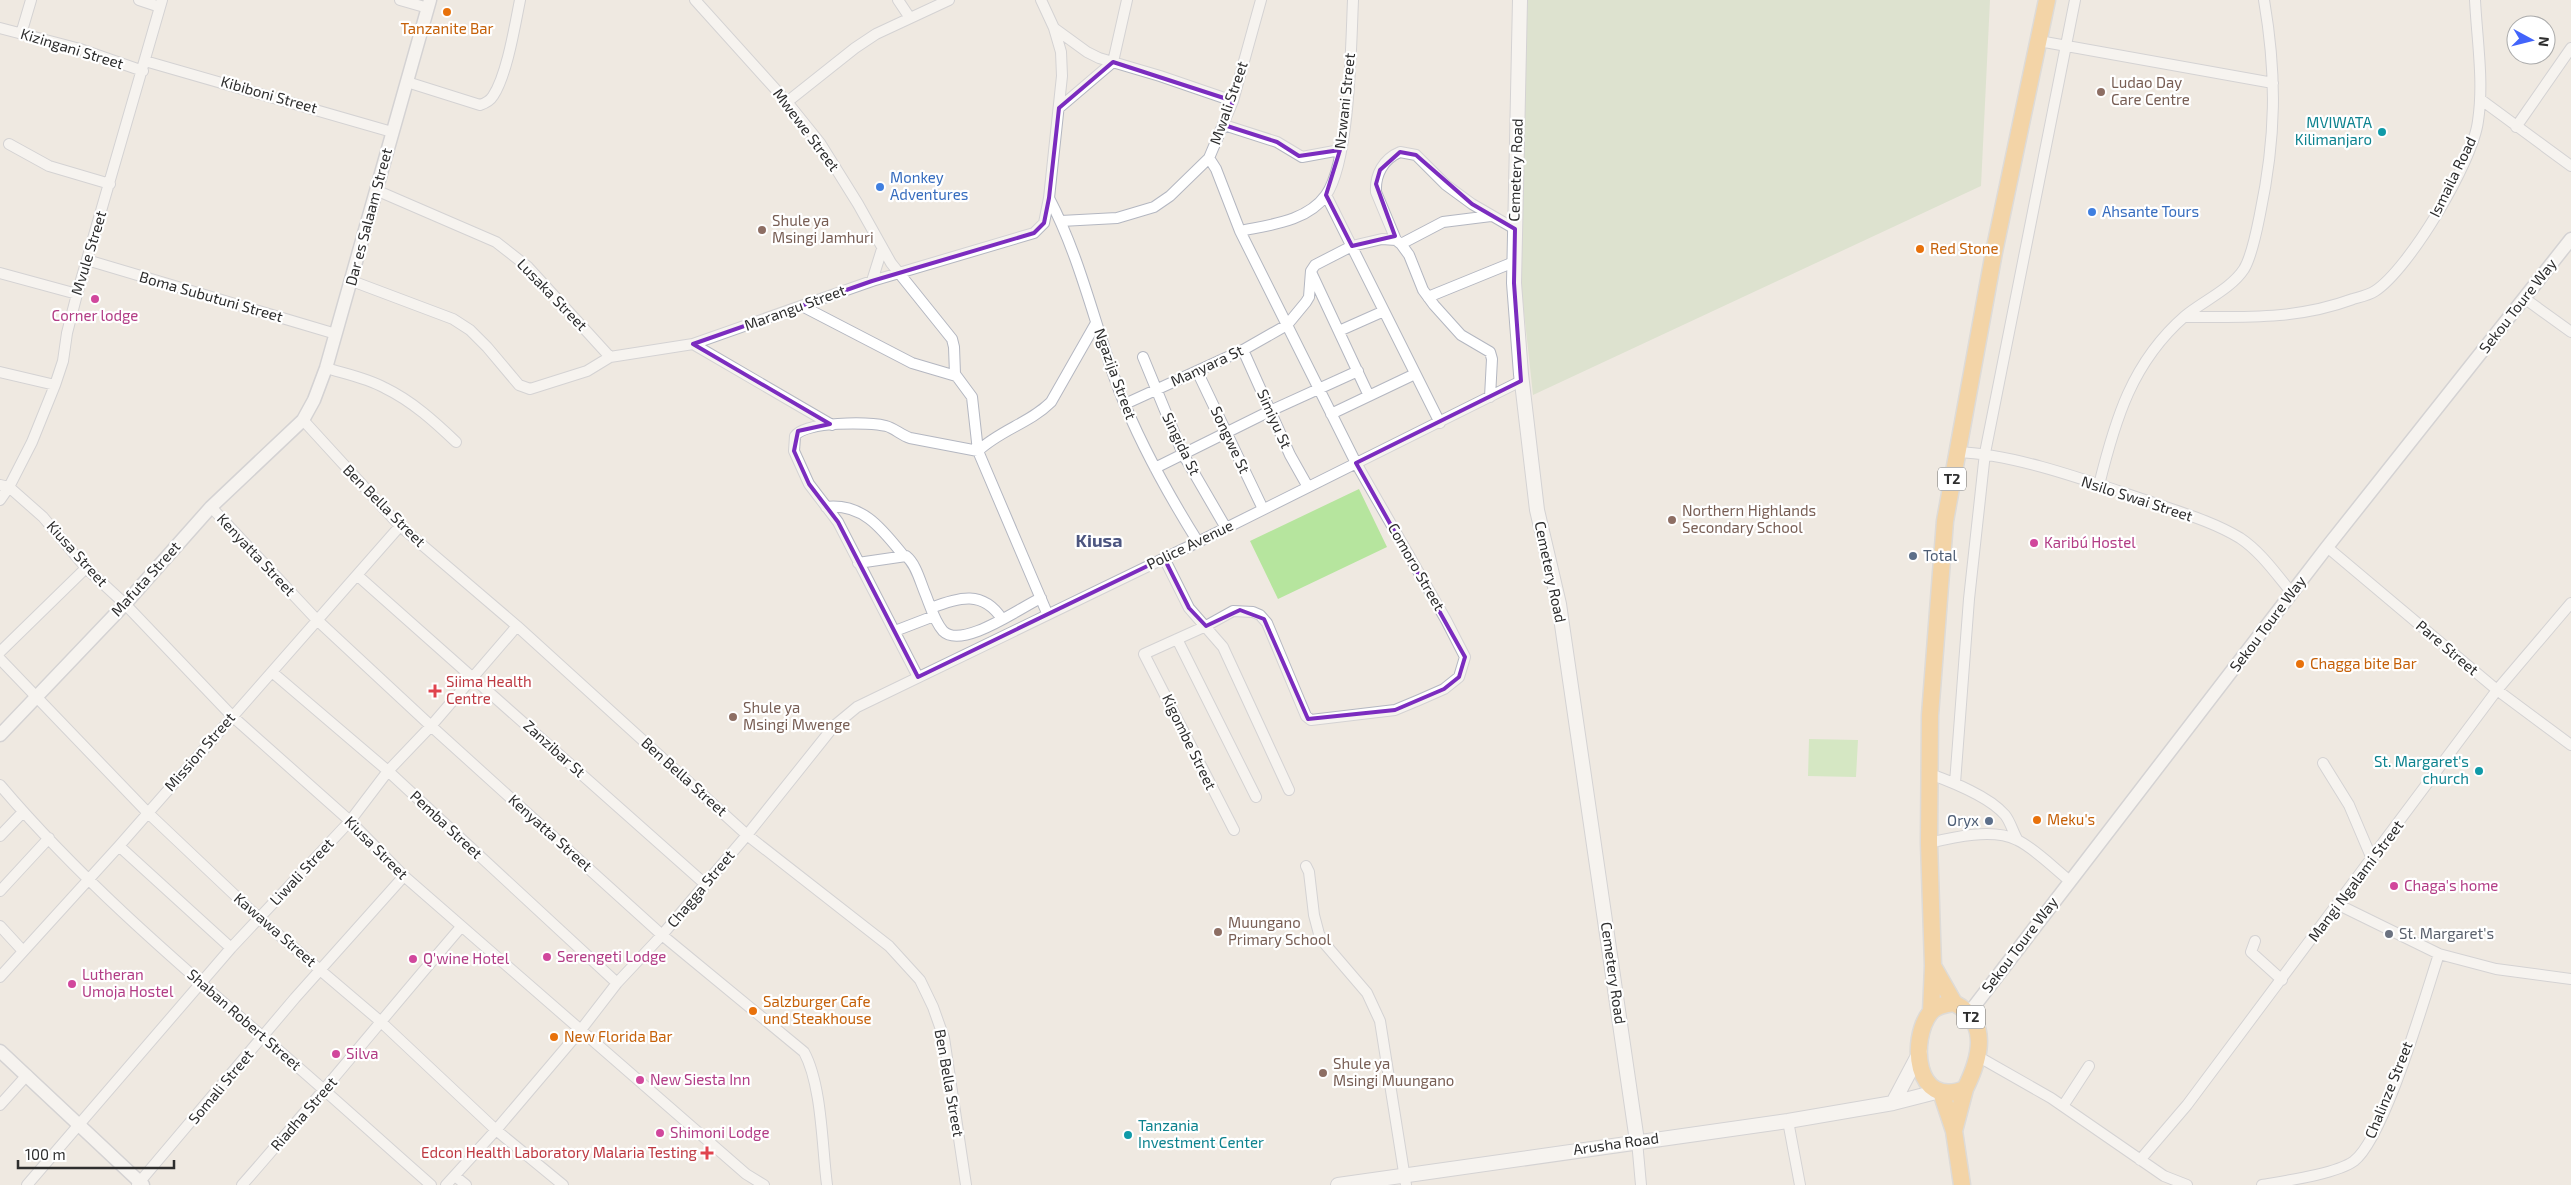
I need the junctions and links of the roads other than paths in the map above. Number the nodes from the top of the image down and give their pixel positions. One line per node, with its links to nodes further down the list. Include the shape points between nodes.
1 (31, 0): 22 (street)
2 (138, 0): 17 (street)
3 (400, 0): 18 (street)
4 (520, 0): 29 (street, via 510,47 489,102 480,105)
5 (695, 0): 33 (street, Mwewe Street)
6 (898, 0): 19 (street)
7 (949, 0): 19 (street)
8 (1041, 0): 21 (street, Marangu Street)
9 (1127, 0): 27 (street)
10 (1261, 0): 32 (street, Mwali Street)
11 (1353, 0): 39 (street, Nzwani Street, via 1345,123)
12 (1520, 0): 48 (main road, Cemetery Road)
13 (2047, 0): 23 (highway, T2)
14 (2075, 0): 24 (street)
15 (2264, 0): 30 (street, via 2272,49)
16 (2475, 0): 31 (street, Ismaila Road)
17 (161, 3): 26 (street, Mvule Street)
18 (429, 4): 29 (street, Dar es Salaam Street)
19 (910, 18): 33 (street, via 855,48)
20 (0, 28): 22 (street, Kizingani Street)
21 (1054, 28): 27 (street, via 1087,52); 34 (street, Marangu Street, via 1062,64)
22 (21, 34): 28 (street, Kizingani Street, via 73,47)
23 (2039, 40): 24 (street); 97 (highway, T2, via 1994,252)
24 (2065, 45): 30 (street); 98 (street)
25 (2571, 48): 36 (street)
26 (145, 61): 28 (street, Mvule Street); 37 (street, Kibiboni Street)
27 (1113, 62): 32 (street); 34 (street)
28 (143, 72): 42 (street, Mvule Street)
29 (408, 82): 37 (street, Dar es Salaam Street)
30 (2273, 83): 66 (street, via 2274,117 2268,177 2257,231 2244,268 2226,286)
31 (2480, 99): 36 (street); 66 (street, Ismaila Road, via 2478,124 2441,209 2407,259 2375,291 2337,305 2272,318)
32 (1233, 101): 35 (street, Mwali Street)
33 (786, 102): 53 (street, Mwewe Street, via 820,143)
34 (1059, 108): 45 (street, Marangu Street)
35 (1224, 125): 39 (street, via 1277,142 1302,157); 40 (street, Mwali Street)
36 (2516, 127): 41 (street)
37 (392, 132): 43 (street, Dar es Salaam Street)
38 (8, 144): 42 (street, via 50,166)
39 (1340, 150): 44 (street, Nzwani Street)
40 (1209, 158): 47 (street, Mwali Street, via 1154,207 1117,218); 49 (street, Comoro Street)
41 (2571, 166)
42 (110, 184): 54 (street, Mvule Street)
43 (378, 191): 59 (street, Dar es Salaam Street); 74 (street, Lusaka Street, via 496,242 541,280)
44 (1326, 195): 49 (street, Nzwani Street, via 1298,217); 52 (street)
45 (1049, 198): 47 (street, Ngazija Street); 57 (street, Marangu Street, via 1044,223 1034,232)
46 (1492, 216): 48 (street); 51 (street, via 1443,222); 51 (street, via 1446,185 1416,156 1400,152 1389,158 1380,170 1376,184 1376,192)
47 (1061, 221): 67 (street, Ngazija Street)
48 (1515, 229): 55 (main road, Cemetery Road)
49 (1240, 231): 68 (street, Comoro Street)
50 (2571, 239): 63 (street, Sekou Toure Way)
51 (1398, 242): 52 (street, via 1382,239); 62 (street, via 1409,255)
52 (1352, 246): 56 (street, via 1320,262); 65 (street)
53 (882, 250): 57 (street, Mwewe Street); 60 (street)
54 (86, 260): 61 (street, Mvule Street); 71 (street, Boma Subutuni Street)
55 (1514, 262): 62 (street); 82 (main road, Cemetery Road)
56 (1311, 271): 68 (street, via 1309,297); 69 (street)
57 (899, 272): 60 (street, Marangu Street); 81 (street, Mwewe Street, via 952,339)
58 (0, 273): 61 (street)
59 (352, 281): 71 (street, Dar es Salaam Street); 74 (street, Marangu Street, via 457,321 487,346 512,379 526,388 542,387 587,371)
60 (872, 281): 64 (street, Marangu Street)
61 (77, 294): 83 (street, Mvule Street)
62 (1428, 297): 87 (street, via 1461,335 1490,352)
63 (2524, 298): 70 (street); 112 (street, Sekou Toure Way)
64 (802, 306): 72 (street, Marangu Street); 81 (street, via 912,363)
65 (1384, 311): 69 (street); 80 (street)
66 (2185, 316): 102 (street, via 2151,353 2130,386 2111,437)
67 (1096, 323): 88 (street, Ngazija Street); 96 (street, via 1044,410)
68 (1287, 325): 73 (street, Manyara St); 85 (street, Comoro Street)
69 (1339, 331): 78 (street)
70 (2571, 332)
71 (336, 334): 76 (street, Dar es Salaam Street)
72 (693, 344): 74 (street, Marangu Street); 93 (street)
73 (1243, 350): 77 (street, Manyara St); 89 (street, Simiyu St)
74 (610, 357)
75 (1143, 357): 84 (street, Singida St)
76 (326, 368): 92 (street, Dar es Salaam Street, via 314,400); 95 (street, via 395,393)
77 (1197, 371): 84 (street, Manyara St); 94 (street, Songwe St)
78 (1358, 371): 85 (street); 86 (street)
79 (0, 372): 83 (street)
80 (1415, 374): 86 (street); 91 (street)
81 (956, 376): 96 (street, via 972,397)
82 (1521, 381): 87 (street, Police Avenue); 203 (main road, Cemetery Road, via 1537,510 1559,604)
83 (55, 384): 103 (street, Mvule Street, via 32,442)
84 (1156, 390): 88 (street, Manyara St); 99 (street, Singida St)
85 (1319, 390): 89 (street); 90 (street, Comoro Street)
86 (1369, 396): 90 (street)
87 (1490, 397): 91 (street, Police Avenue)
88 (1125, 404): 101 (street, Ngazija Street)
89 (1270, 411): 94 (street); 104 (street, Simiyu St)
90 (1331, 414): 100 (street, Comoro Street)
91 (1440, 423): 100 (street, Police Avenue)
92 (299, 424): 106 (street, Mafuta Street); 109 (street, Ben Bella Street)
93 (832, 425): 96 (street, via 881,425 910,438); 107 (street, via 798,431 793,443 809,484)
94 (1226, 432): 99 (street); 108 (street, Songwe St)
95 (456, 442)
96 (978, 451): 119 (street)
97 (1957, 452): 98 (street, Nsilo Swai Street); 144 (highway, T2, via 1939,581 1930,715)
98 (1985, 453): 102 (street, Nsilo Swai Street); 145 (street, via 1969,599)
99 (1183, 454): 101 (street); 110 (street, Singida St)
100 (1356, 463): 104 (street, Police Avenue); 127 (street, Comoro Street, via 1460,645 1465,657 1458,677 1444,689 1395,710 1311,720 1306,716 1267,623 1260,615 1246,610 1233,611)
101 (1155, 468): 111 (street, Ngazija Street)
102 (2099, 485): 118 (street, Nsilo Swai Street, via 2212,524 2240,538 2259,553)
103 (5, 486): 105 (street, Mvule Street); 116 (street, Kiusa Street, via 43,517)
104 (1308, 487): 108 (street, Police Avenue)
105 (0, 500)
106 (211, 507): 121 (street, Mafuta Street); 124 (street, Kenyatta Street)
107 (826, 507): 113 (street, via 841,506 859,511); 115 (street, via 838,522)
108 (1263, 509): 110 (street, Police Avenue)
109 (400, 526): 117 (street, Mission Street); 126 (street, Ben Bella Street)
110 (1226, 528): 111 (street, Police Avenue)
111 (1198, 542): 114 (street, Police Avenue)
112 (2327, 547): 118 (street, Sekou Toure Way); 135 (street, Pare Street)
113 (903, 555): 115 (street); 122 (street, via 913,565)
114 (1164, 558): 123 (street, Police Avenue); 127 (street, via 1189,608)
115 (858, 563): 128 (street)
116 (86, 568): 121 (street, Kiusa Street); 130 (street)
117 (357, 575): 124 (street, Mission Street); 133 (street, Zanzibar St)
118 (2292, 593): 163 (street, Sekou Toure Way)
119 (1041, 598): 123 (street); 125 (street)
120 (2571, 603): 135 (street, Mangi Ngalami Street)
121 (125, 604): 136 (street, Mafuta Street); 138 (street, Kiusa Street)
122 (932, 612): 125 (street, via 952,600 970,598 993,607); 125 (street, via 942,630 959,637); 128 (street)
123 (1047, 613): 134 (street, Police Avenue)
124 (316, 620): 132 (street, Mission Street); 139 (street, Kenyatta Street)
125 (1002, 620)
126 (517, 626): 133 (street, Liwali Street); 153 (street, Ben Bella Street)
127 (1206, 626): 129 (street); 147 (street, via 1225,651)
128 (894, 631): 134 (street)
129 (1177, 639): 148 (street); 152 (street, Kigombe Street, via 1144,654)
130 (0, 652)
131 (0, 659): 136 (street, Kawawa Street)
132 (272, 672): 138 (street, Mission Street); 143 (street, Pemba Street)
133 (472, 677): 139 (street, Liwali Street); 164 (street, Zanzibar St)
134 (918, 677): 137 (street, Police Avenue)
135 (2498, 690): 141 (street, Pare Street); 159 (street, Mangi Ngalami Street)
136 (36, 696): 140 (street, Mafuta Street); 150 (street, Kawawa Street)
137 (856, 707): 153 (street, Chagga Street, via 834,726)
138 (232, 716): 150 (street, Mission Street); 151 (street, Kiusa Street)
139 (431, 726): 143 (street, Liwali Street); 170 (street, Kenyatta Street)
140 (0, 735)
141 (2571, 744)
142 (2323, 763): 159 (street, via 2349,805)
143 (388, 772): 151 (street, Liwali Street); 181 (street, Pemba Street)
144 (1930, 774): 145 (street); 157 (highway, T2)
145 (1955, 783): 156 (street, via 1999,809)
146 (0, 785): 149 (street, Shaban Robert Street)
147 (1289, 790)
148 (1256, 797)
149 (23, 812): 154 (street); 155 (street, Shaban Robert Street)
150 (147, 812): 158 (street, Mission Street); 167 (street, Kawawa Street)
151 (350, 821): 161 (street, Kiusa Street); 167 (street, Liwali Street)
152 (1234, 830)
153 (747, 835): 164 (street, Chagga Street); 216 (street, Ben Bella Street, via 889,946 920,980 944,1038)
154 (0, 836)
155 (49, 838): 162 (street, Shaban Robert Street); 165 (street)
156 (2017, 839): 157 (street, via 1964,834); 163 (street)
157 (1929, 843): 175 (highway, T2)
158 (119, 846): 162 (street, Mission Street); 172 (street)
159 (2372, 859): 166 (street, Mangi Ngalami Street)
160 (1306, 866): 206 (street, via 1319,934 1367,993 1380,1021)
161 (404, 876): 169 (street, Kiusa Street); 176 (street, Somali Street)
162 (88, 878): 173 (street, Mission Street); 180 (street, Shaban Robert Street)
163 (2070, 880): 184 (street, Sekou Toure Way)
164 (705, 884): 170 (street, Chagga Street)
165 (0, 891)
166 (2339, 905): 174 (street); 179 (street, Mangi Ngalami Street)
167 (259, 918): 172 (street, Liwali Street); 176 (street, Kawawa Street)
168 (0, 926): 173 (street)
169 (461, 927): 185 (street, Riadha Street); 186 (street, Kiusa Street)
170 (662, 935): 181 (street, Chagga Street); 215 (street, Kenyatta Street, via 804,1052 814,1079)
171 (2255, 941): 179 (street, via 2251,952)
172 (230, 948): 180 (street, Liwali Street)
173 (23, 951): 177 (street, Mission Street)
174 (2439, 954): 178 (street, via 2496,969); 222 (street, Chalinze Street, via 2396,1081 2364,1150 2354,1161 2341,1167)
175 (1933, 966): 182 (highway, T2); 183 (highway, T2)
176 (322, 971): 185 (street, Kawawa Street); 187 (street, Somali Street)
177 (0, 977)
178 (2571, 979)
179 (2282, 980): 204 (street, Mangi Ngalami Street, via 2187,1105)
180 (200, 983): 187 (street, Shaban Robert Street); 200 (street, Liwali Street)
181 (617, 983): 186 (street, Chagga Street)
182 (1954, 1003): 183 (highway, T2); 184 (highway, T2)
183 (1930, 1012): 189 (highway, T2)
184 (1969, 1013): 190 (highway, T2, via 1977,1029)
185 (380, 1021): 194 (street, Riadha Street); 201 (street, Kawawa Street)
186 (580, 1031): 201 (street, Chagga Street); 214 (street, Kiusa Street, via 746,1174)
187 (264, 1037): 194 (street, Shaban Robert Street); 207 (street, Somali Street)
188 (0, 1051): 192 (street)
189 (1920, 1052): 195 (highway, T2, via 1925,1082); 196 (main road)
190 (1979, 1057): 193 (highway, T2); 198 (street)
191 (2089, 1066): 198 (street)
192 (26, 1075): 197 (street); 200 (street)
193 (1965, 1089): 195 (highway, via 1954,1093); 202 (highway, T2)
194 (325, 1091): 209 (street, Riadha Street); 210 (street, Shaban Robert Street)
195 (1938, 1092): 196 (main road, Arusha Road); 202 (highway, T2)
196 (1893, 1103): 199 (main road, Arusha Road)
197 (0, 1105)
198 (2063, 1106): 204 (street)
199 (1788, 1121): 203 (main road, Arusha Road); 219 (street)
200 (77, 1125): 207 (street); 208 (street, Liwali Street)
201 (496, 1130): 205 (street, Chagga Street); 213 (street, Kawawa Street)
202 (1954, 1131): 220 (highway, T2)
203 (1637, 1141): 206 (main road, Arusha Road); 218 (street)
204 (2140, 1160): 221 (street, via 2164,1176)
205 (455, 1176): 211 (street, Chagga Street); 212 (street)
206 (1405, 1180): 217 (main road, Arusha Road)
207 (140, 1184)
208 (27, 1185)
209 (242, 1185)
210 (431, 1185)
211 (446, 1185)
212 (466, 1185)
213 (564, 1185)
214 (764, 1185)
215 (827, 1185)
216 (966, 1185)
217 (1338, 1185)
218 (1642, 1185)
219 (1800, 1185)
220 (1962, 1185)
221 (2187, 1185)
222 (2262, 1185)

